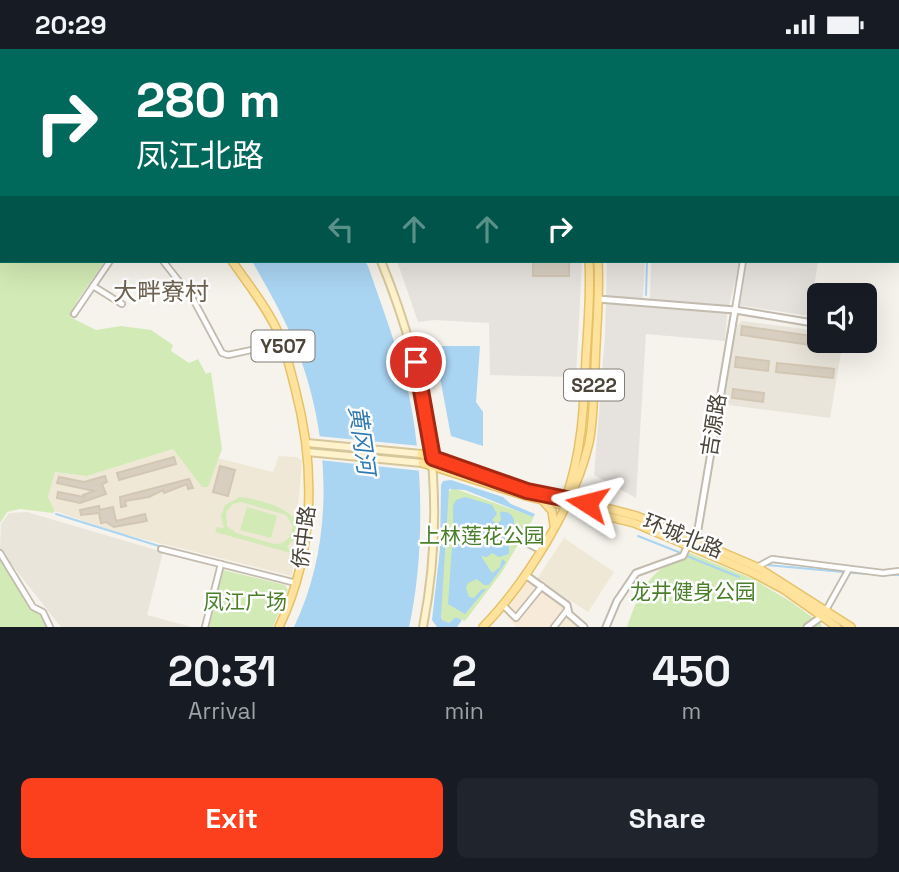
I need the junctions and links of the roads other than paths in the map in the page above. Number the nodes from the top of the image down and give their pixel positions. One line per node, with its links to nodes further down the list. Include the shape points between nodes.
1 (109, 263): 7 (street)
2 (165, 263): 14 (street, via 193,299 222,353)
3 (233, 263): 15 (main road, Y507, via 278,333)
4 (382, 263): 18 (main road, via 410,336)
5 (743, 263): 10 (street)
6 (594, 264): 8 (main road, S222); 12 (main road, S222)
7 (93, 286): 9 (street); 11 (street)
8 (598, 299): 10 (street); 12 (main road, S222)
9 (122, 304)
10 (734, 310): 13 (street); 25 (street, 吉源路)
11 (74, 314)
12 (593, 316): 20 (main road, S222, via 583,424); 22 (main road, S222, via 590,434)
13 (807, 322)
14 (285, 342)
15 (307, 443): 16 (main road, 侨中路 / Y507); 17 (main road)
16 (307, 452): 19 (main road); 34 (main road, 侨中路 / Y507, via 309,519)
17 (421, 454): 18 (main road, 环城北路)
18 (433, 462): 19 (main road, 环城北路); 21 (main road, 环城北路); 42 (main road, via 433,544)
19 (422, 463)
20 (572, 476): 21 (main road, via 560,491); 22 (main road, S222)
21 (540, 497): 22 (main road, 环城北路); 23 (main road, via 552,511)
22 (566, 503): 23 (main road, S222); 25 (main road, 环城北路)
23 (554, 527): 43 (main road, S222, via 500,609)
24 (522, 540): 27 (street)
25 (691, 541): 30 (main road, 环城北路); 38 (main road, 环城北路); 46 (street, via 683,556 636,573)
26 (161, 549): 29 (street)
27 (539, 549)
28 (0, 553): 39 (street)
29 (220, 564): 34 (street); 40 (street)
30 (757, 567): 31 (street, via 772,559); 38 (main road, 环城北路)
31 (849, 569): 32 (street); 38 (street)
32 (899, 571)
33 (527, 576): 35 (street)
34 (297, 583): 41 (main road, 侨中路 / Y507)
35 (542, 586): 36 (street, via 516,618); 37 (street)
36 (505, 607)
37 (568, 609): 44 (street); 45 (street)
38 (824, 613): 47 (street); 48 (main road, 环城北路); 49 (main road, 环城北路)
39 (50, 627)
40 (205, 627)
41 (279, 627)
42 (423, 627)
43 (482, 627)
44 (554, 627)
45 (584, 627)
46 (606, 627)
47 (807, 627)
48 (837, 627)
49 (851, 627)

